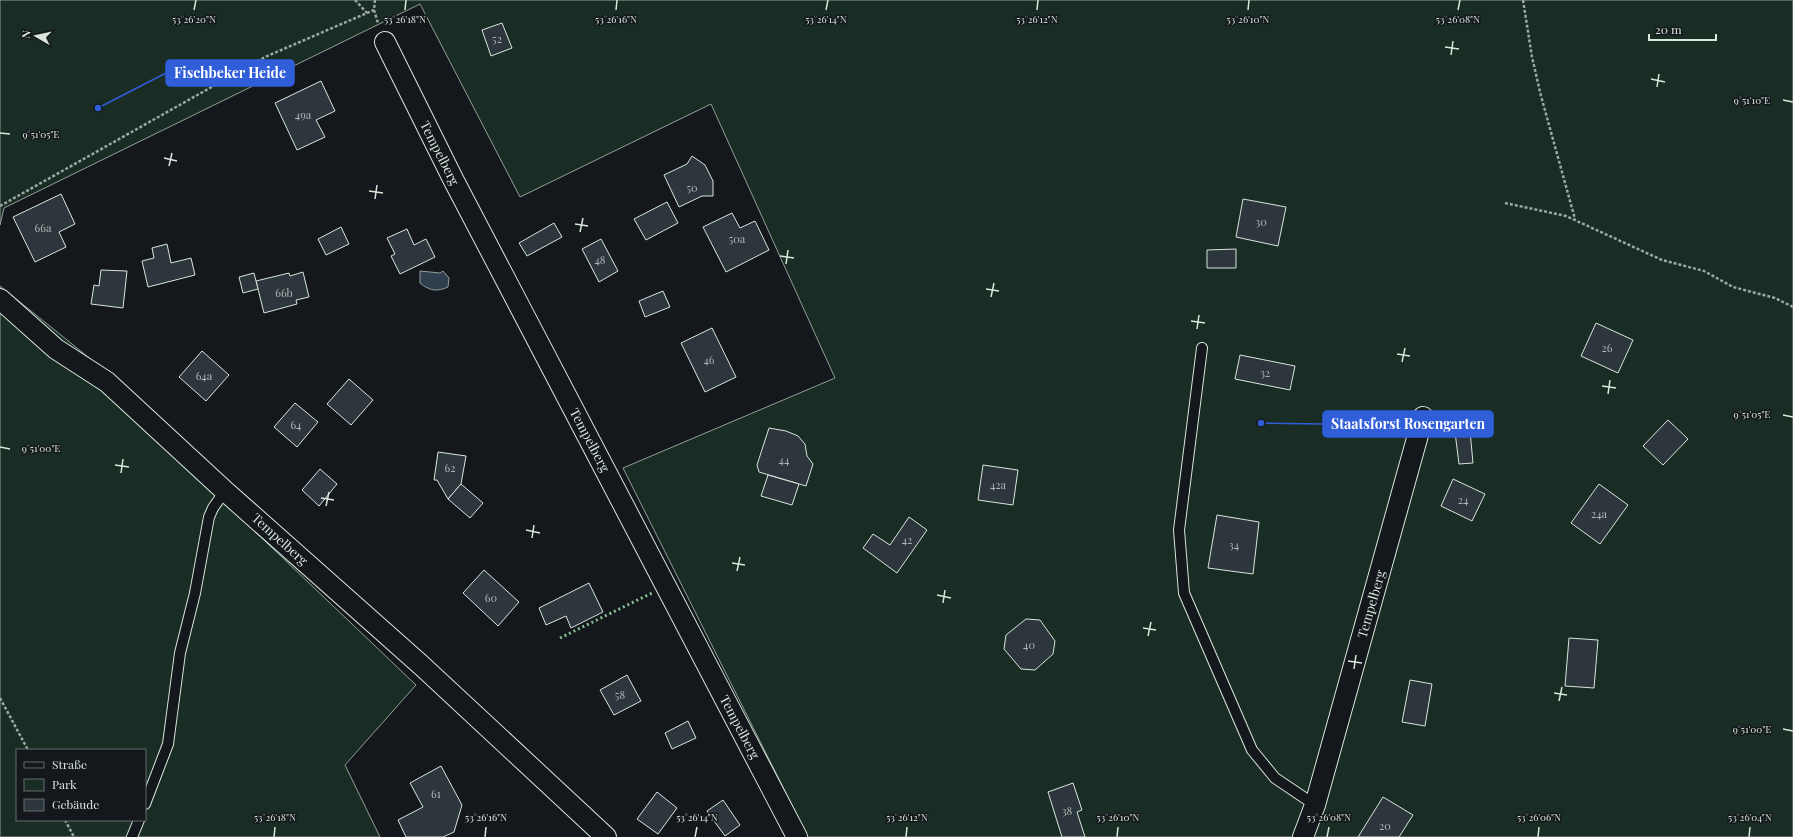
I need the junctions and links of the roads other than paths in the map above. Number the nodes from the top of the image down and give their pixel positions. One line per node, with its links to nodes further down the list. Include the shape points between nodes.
1 (385, 42): 11 (street, Tempelberg, via 453,179)
2 (0, 299): 5 (street, Tempelberg, via 56,349 107,382)
3 (1202, 348): 7 (lane, via 1179,530 1184,593 1252,750 1275,778)
4 (1424, 417): 7 (street, Tempelberg)
5 (225, 491): 6 (lane, via 209,517 195,593 180,653 168,744); 10 (street, Tempelberg, via 422,665)
6 (146, 801)
7 (1315, 805): 12 (street, Tempelberg)
8 (139, 821): 9 (lane)
9 (132, 837)
10 (606, 837)
11 (797, 837)
12 (1303, 837)

